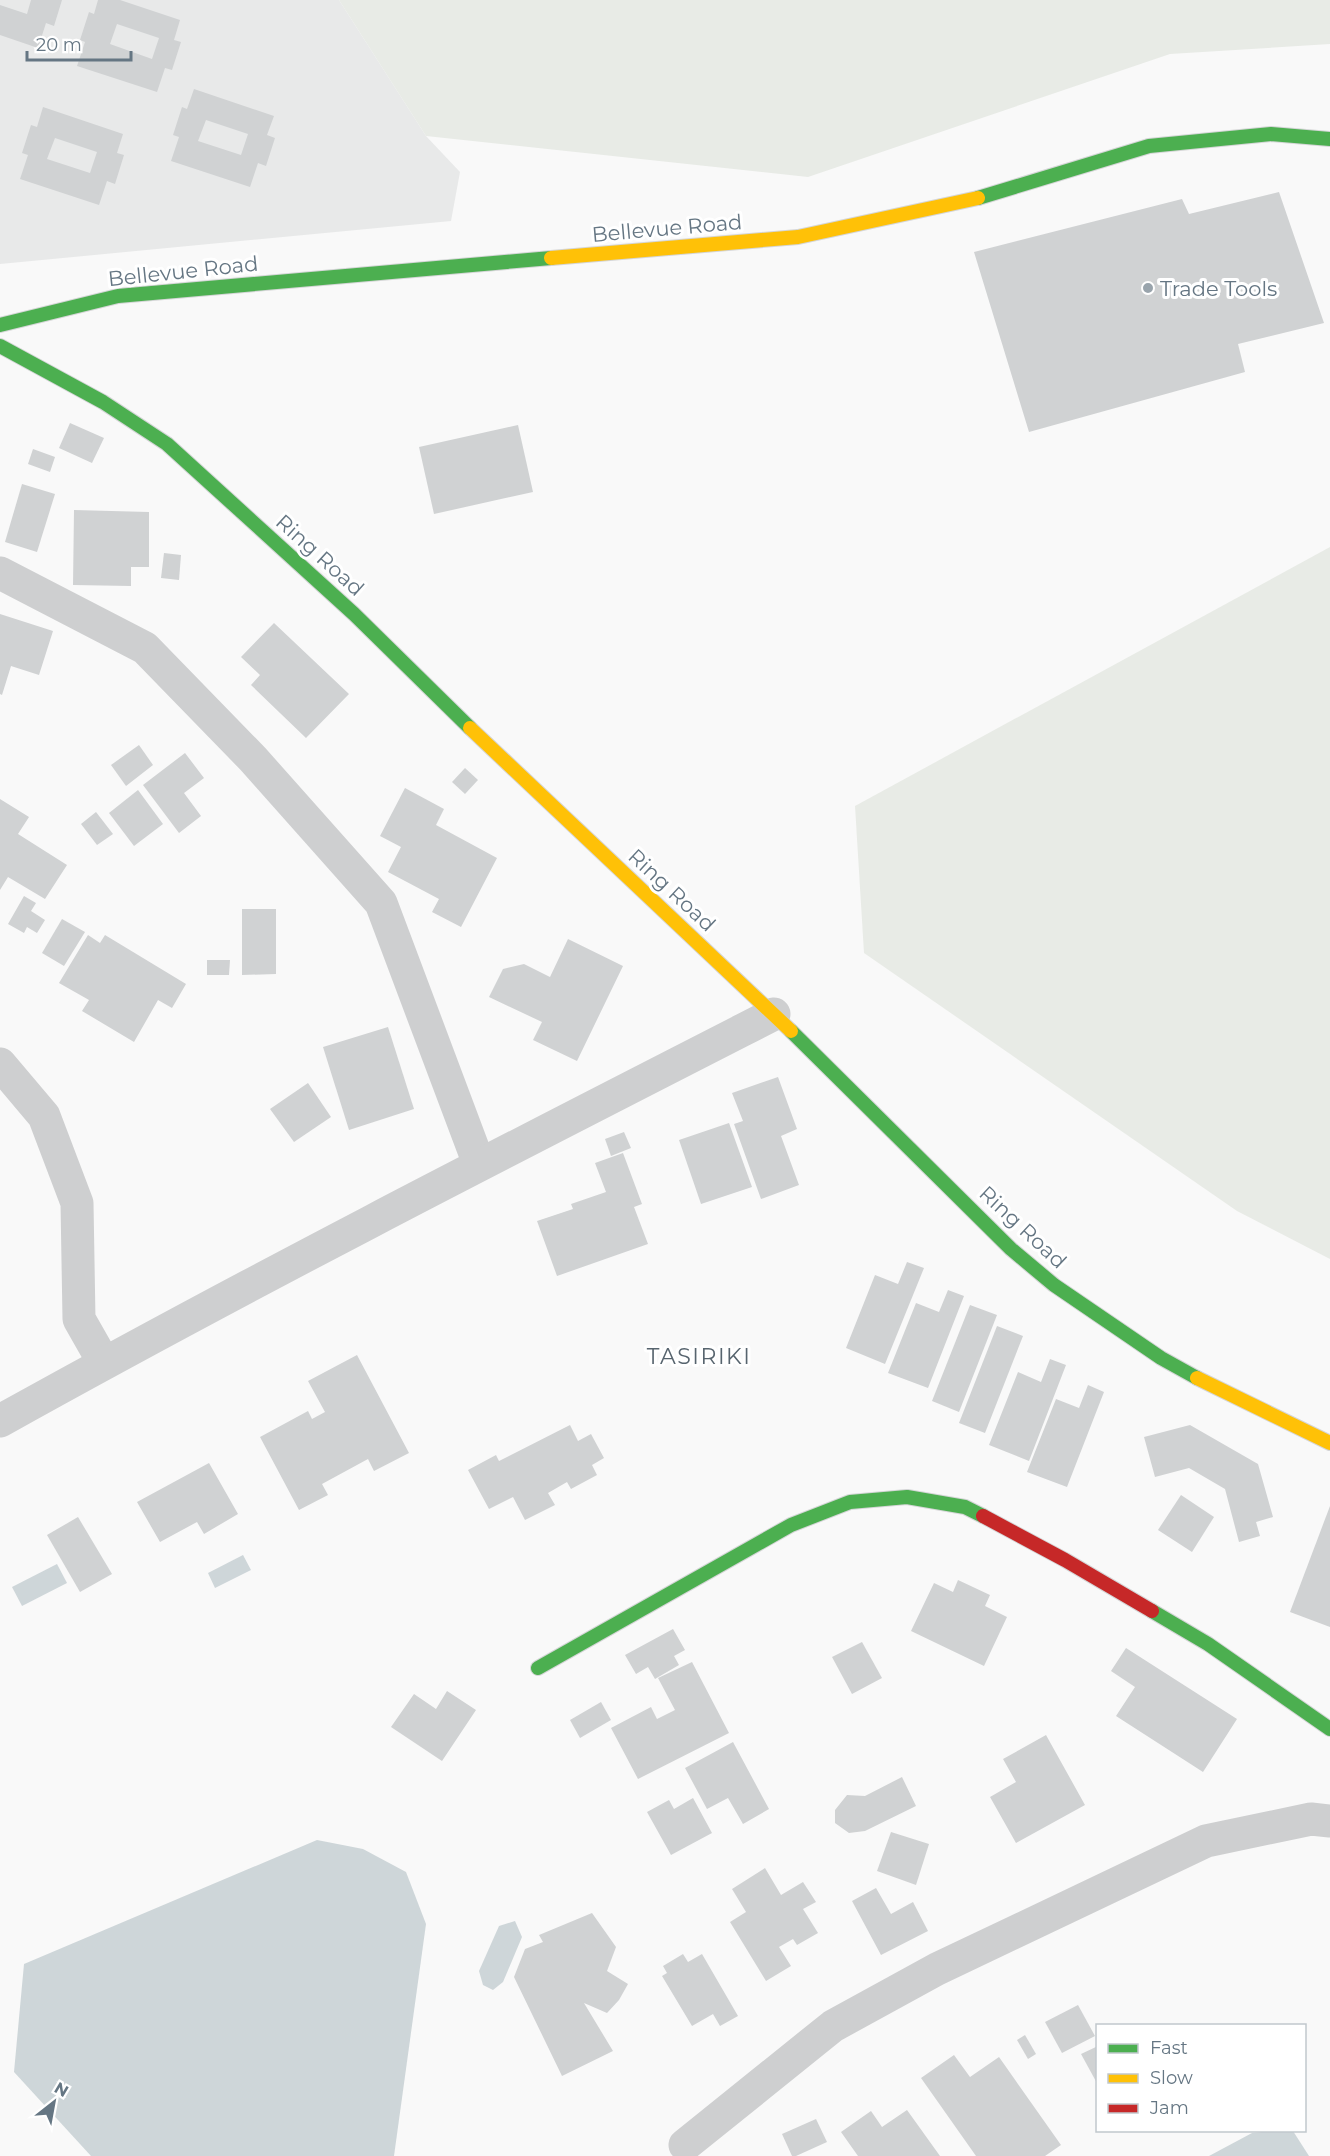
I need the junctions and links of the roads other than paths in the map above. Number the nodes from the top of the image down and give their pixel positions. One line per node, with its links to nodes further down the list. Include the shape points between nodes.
1 (1330, 139): 2 (street, Bellevue Road, via 1271,134 1149,146 963,202 798,237 118,296)
2 (0, 325)
3 (0, 346): 5 (street, Ring Road, via 103,402 168,444 354,614)
4 (0, 573): 7 (street, via 145,648 254,759 381,903)
5 (774, 1014): 7 (street); 10 (street, Ring Road, via 1011,1249 1054,1285 1201,1381)
6 (0, 1064): 8 (street, via 44,1116 77,1203 79,1320)
7 (479, 1164): 8 (street)
8 (104, 1363): 9 (street)
9 (0, 1420)
10 (1330, 1443)
11 (538, 1668): 12 (street, via 791,1525 850,1502 907,1497 965,1507 1065,1560 1208,1644)
12 (1330, 1729)
13 (1330, 1821): 14 (street, via 1311,1819 1206,1842 937,1969 833,2026)
14 (685, 2145)

